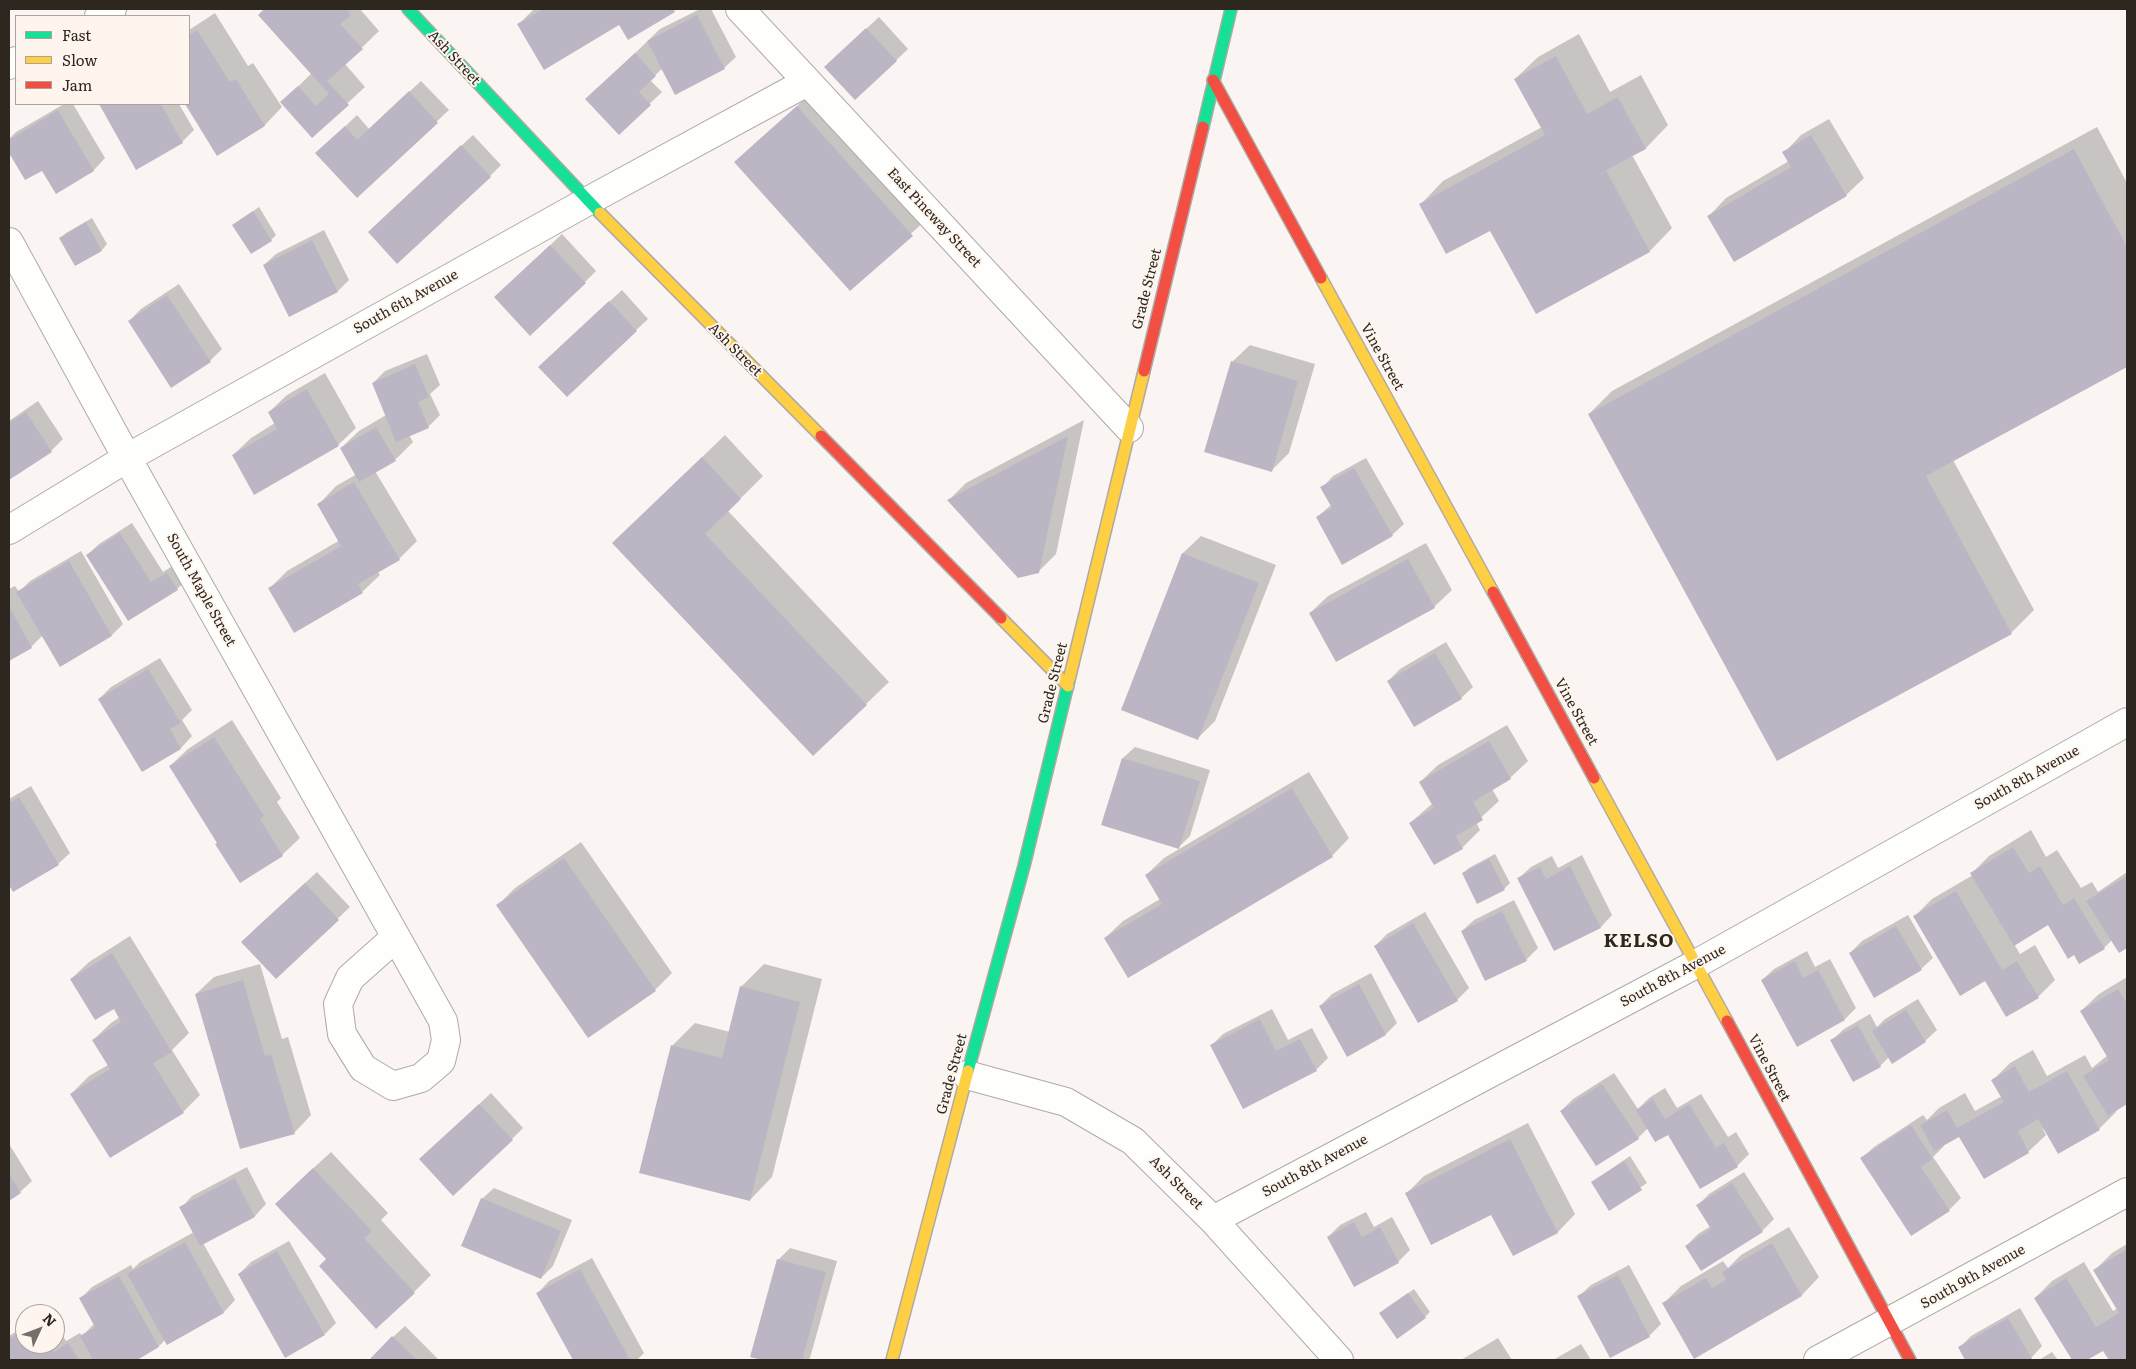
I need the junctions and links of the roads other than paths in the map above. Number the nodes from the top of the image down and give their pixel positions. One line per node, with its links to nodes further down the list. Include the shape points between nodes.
1 (112, 9): 5 (street)
2 (408, 9): 8 (street, Ash Street)
3 (740, 9): 7 (street, East Pineway Street)
4 (1231, 9): 6 (street, Grade Street)
5 (101, 15)
6 (1213, 80): 10 (street, Grade Street); 16 (street, Vine Street)
7 (807, 82): 8 (street, South 6th Avenue); 10 (street, East Pineway Street)
8 (588, 201): 11 (street, South 6th Avenue); 13 (street, Ash Street)
9 (9, 242): 11 (street, South Maple Street)
10 (1129, 428): 13 (street, Grade Street)
11 (127, 458): 12 (street, South 6th Avenue); 15 (street, South Maple Street)
12 (9, 530)
13 (1068, 686): 17 (street, Grade Street, via 1024,866)
14 (2126, 724): 16 (street, South 8th Avenue)
15 (396, 937): 15 (street, South Maple Street, via 443,1021 446,1040 441,1061 434,1067 421,1078 392,1086 363,1068 342,1034 338,1004 350,978)
16 (1696, 964): 19 (street, South 8th Avenue); 20 (street, Vine Street)
17 (967, 1075): 19 (street, Ash Street, via 1066,1102 1083,1111 1133,1141); 21 (street, Grade Street)
18 (2127, 1192): 20 (street, South 9th Avenue)
19 (1214, 1220): 22 (street, Ash Street)
20 (1889, 1323): 23 (street, South 9th Avenue); 24 (street, Vine Street)
21 (892, 1360)
22 (1339, 1360)
23 (1818, 1360)
24 (1910, 1360)

